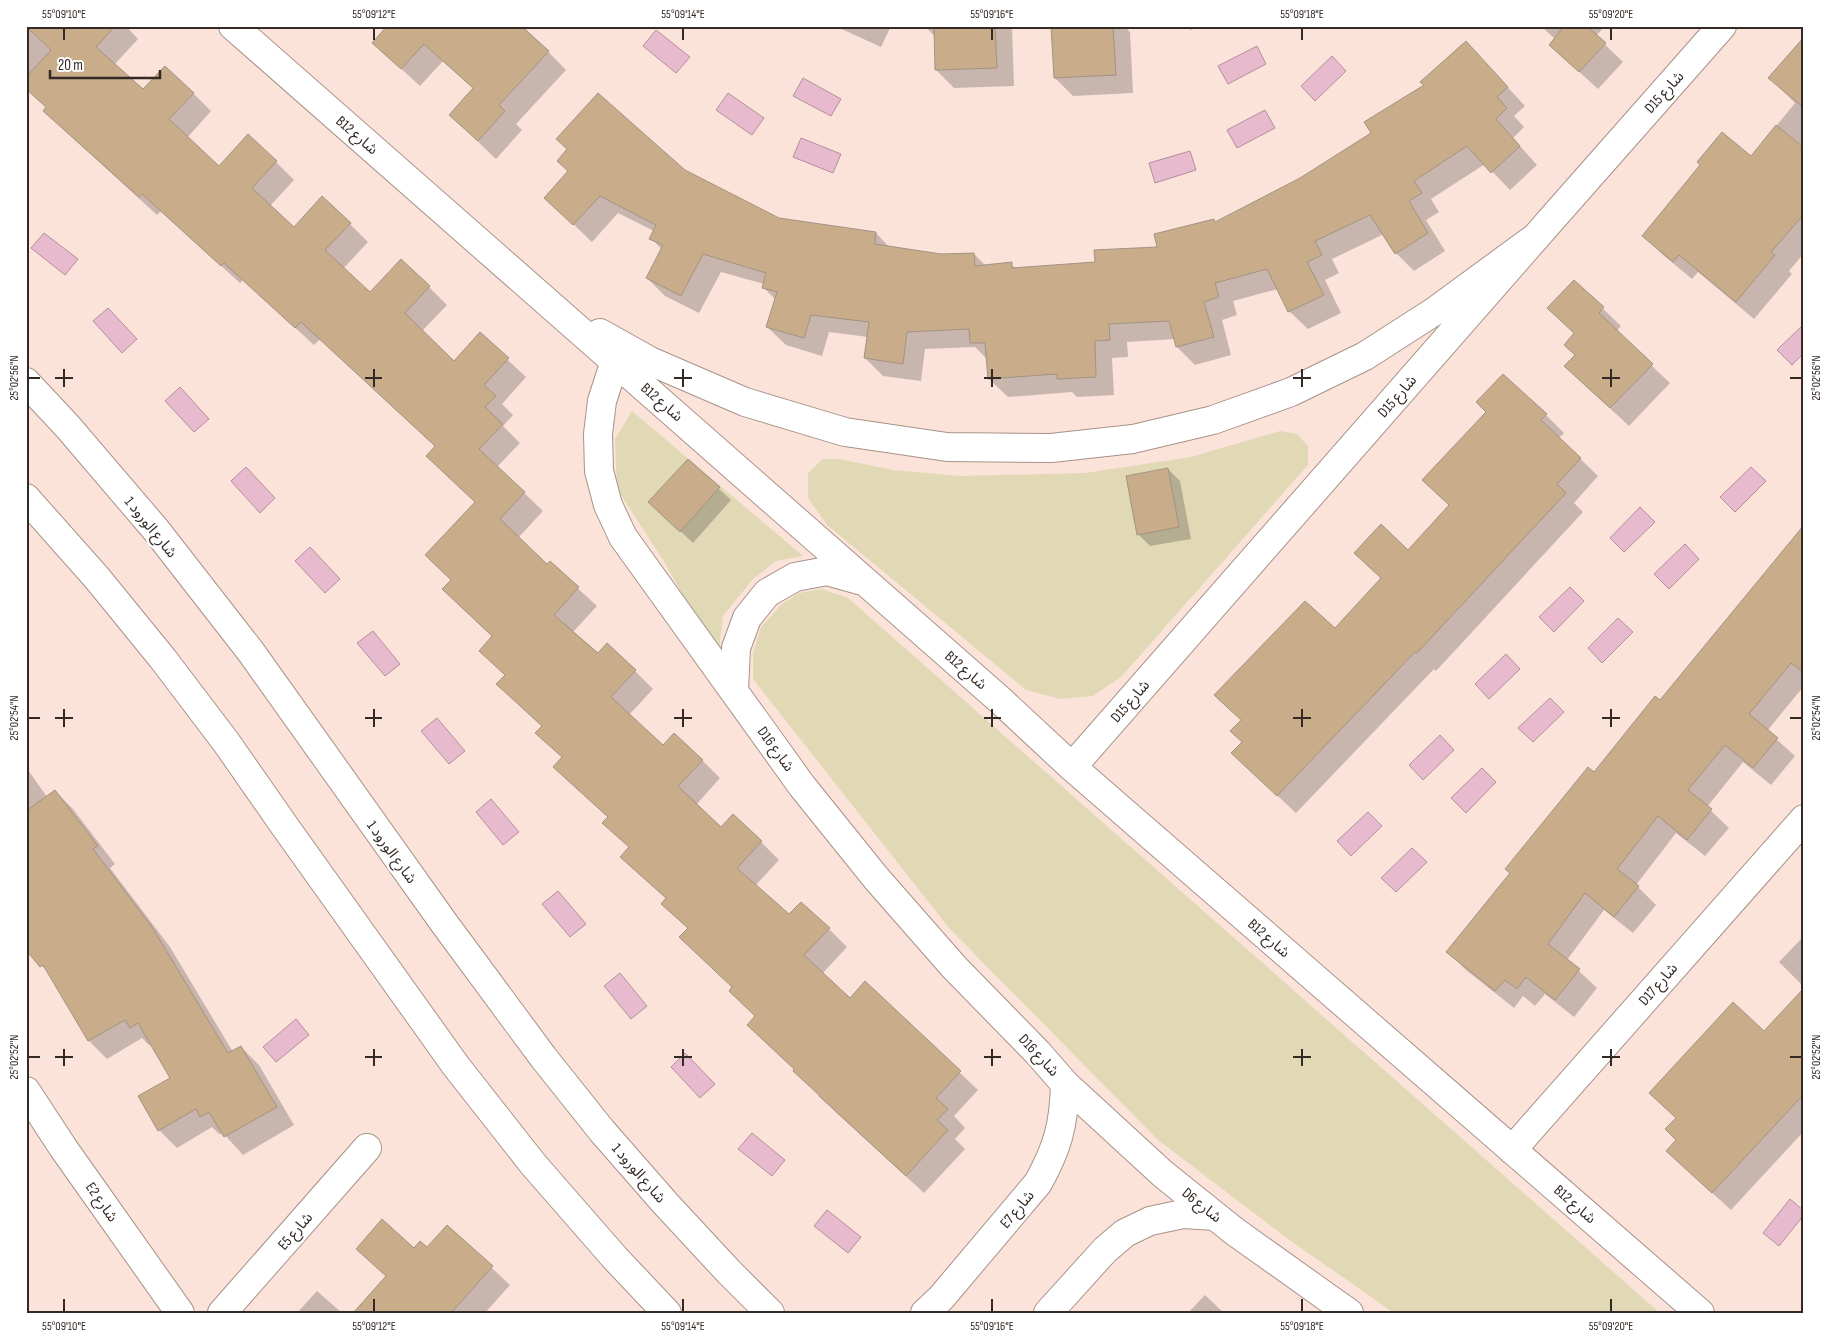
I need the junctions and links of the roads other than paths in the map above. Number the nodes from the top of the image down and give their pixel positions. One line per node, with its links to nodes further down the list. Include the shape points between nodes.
1 (233, 26): 4 (street, B12 شارع)
2 (1722, 26): 3 (street, D15 شارع)
3 (1536, 237): 4 (street, via 1435,311 1373,351 1291,392 1213,420 1133,439 1051,448 947,447 844,432 745,402 650,361); 10 (street, D15 شارع)
4 (552, 306): 5 (street, B12 شارع)
5 (614, 361): 8 (street, B12 شارع); 9 (street, D16 شارع, via 602,401 598,434 600,471 608,505 624,537)
6 (26, 382): 20 (street, شارع الورود 1, via 156,530 251,652 444,923 602,1131 665,1203)
7 (26, 498): 19 (street, via 175,674 456,1066 533,1164)
8 (866, 582): 9 (street, via 827,571 795,577 767,593 746,618 736,648); 10 (street, B12 شارع)
9 (734, 690): 12 (street, D16 شارع, via 802,786 876,878 954,967)
10 (1072, 767): 15 (street, B12 شارع)
11 (1804, 819): 15 (street, D17 شارع)
12 (1065, 1084): 16 (street, D6 شارع, via 1156,1168); 21 (street, E7 شارع, via 1060,1136 1038,1183)
13 (26, 1091): 17 (street, E2 شارع)
14 (367, 1148): 18 (street, E5 شارع)
15 (1512, 1150): 24 (street, B12 شارع)
16 (1215, 1216): 22 (street, via 1183,1214 1150,1220 1125,1233 1105,1250); 23 (street, D6 شارع)
17 (180, 1313)
18 (222, 1313)
19 (667, 1313)
20 (770, 1313)
21 (925, 1313)
22 (1048, 1313)
23 (1350, 1313)
24 (1700, 1313)

